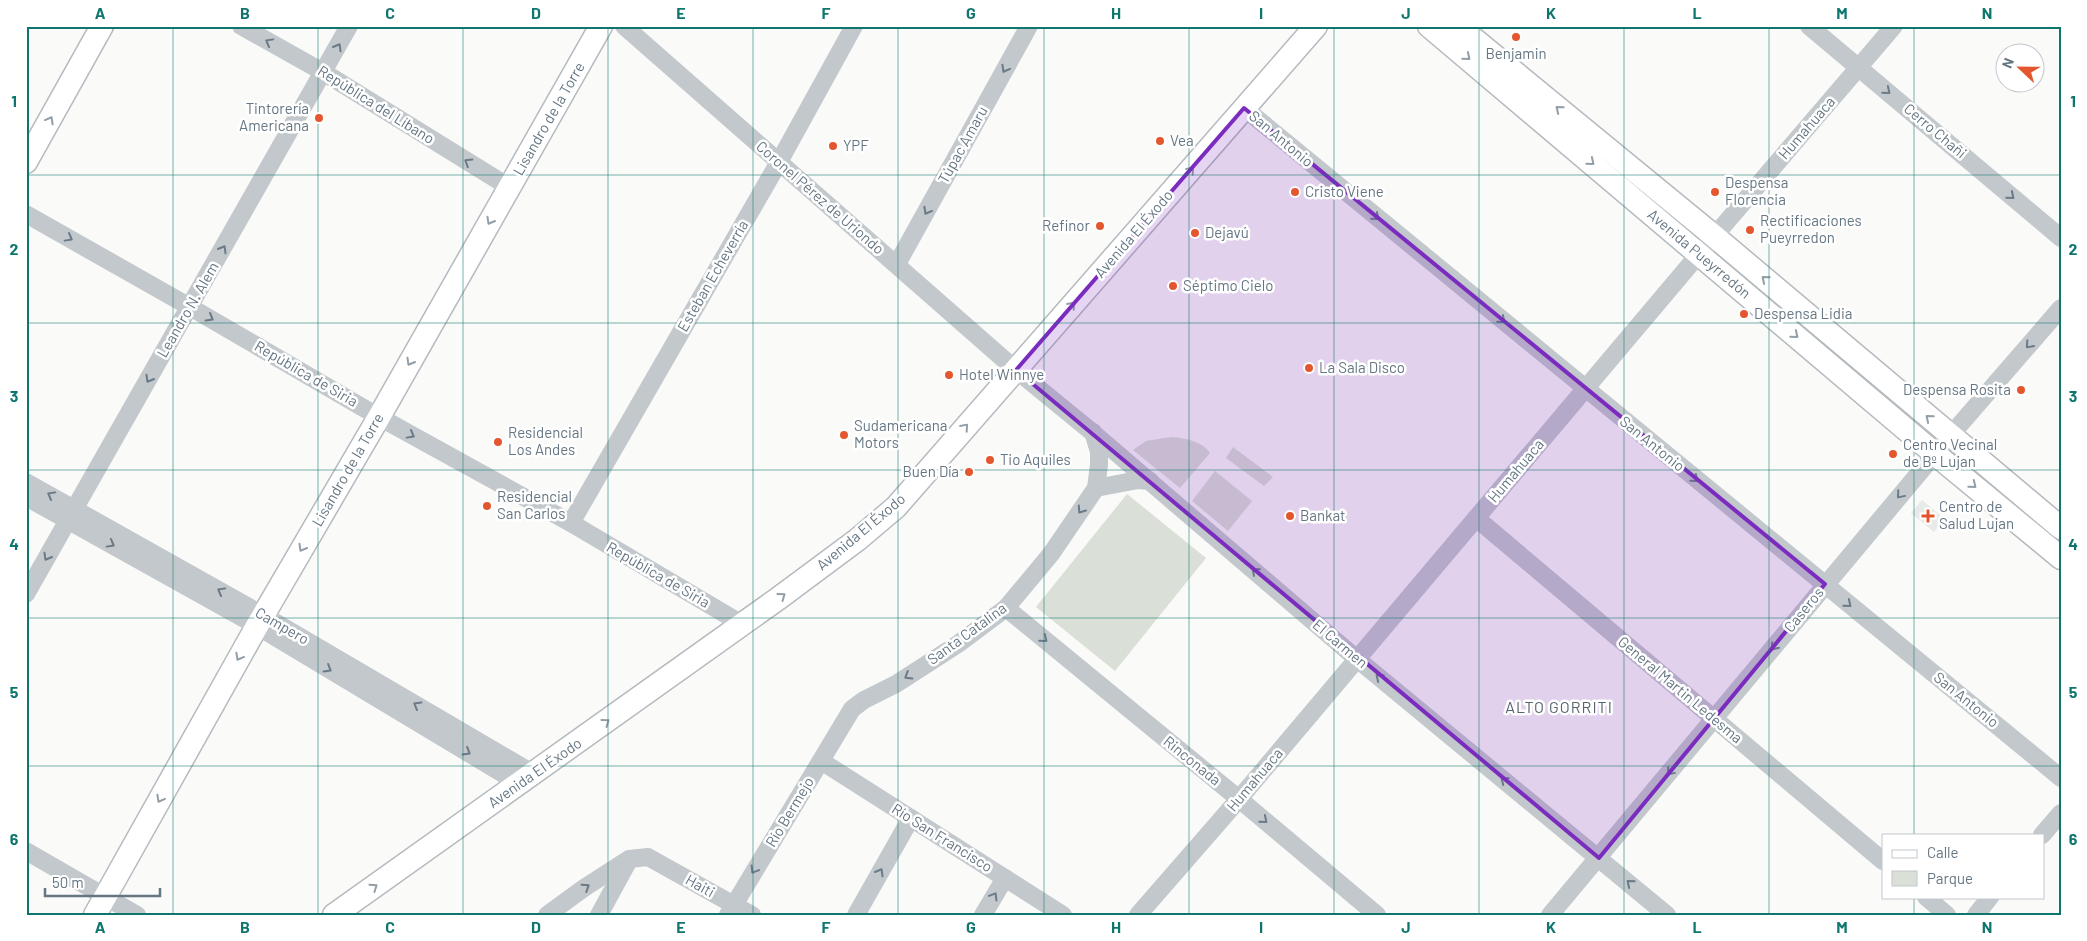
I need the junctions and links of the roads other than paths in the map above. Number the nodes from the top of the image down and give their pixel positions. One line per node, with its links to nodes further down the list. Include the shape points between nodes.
1 (102, 26): 16 (main road, one-way to 1)
2 (241, 26): 14 (street, República del Líbano, one-way to 2)
3 (349, 26): 14 (street, Leandro N. Alem, one-way to 3)
4 (601, 26): 18 (main road, Lisandro de la Torre)
5 (624, 26): 17 (street, Coronel Pérez de Uriondo)
6 (854, 26): 17 (street, Esteban Echeverría)
7 (1029, 26): 23 (street, Túpac Amaru, one-way to 23)
8 (1316, 26): 15 (main road, Avenida El Éxodo)
9 (1430, 26): 22 (main road, Avenida Pueyrredón, one-way to 22)
10 (1458, 26): 20 (main road, Avenida Pueyrredón, one-way to 10)
11 (1809, 26): 13 (street, Cerro Chañi)
12 (1894, 26): 13 (street, Humahuaca)
13 (1860, 67): 20 (street, Humahuaca); 21 (street, Cerro Chañi, one-way to 21)
14 (323, 72): 18 (street, República del Líbano, one-way to 14); 24 (street, Leandro N. Alem, one-way to 14)
15 (1244, 108): 26 (main road, Avenida El Éxodo, one-way to 15); 27 (street, San Antonio, one-way to 27)
16 (26, 162)
17 (779, 162): 23 (street, Coronel Pérez de Uriondo); 38 (street, Esteban Echeverría)
18 (509, 187): 28 (main road, Lisandro de la Torre, one-way to 28)
19 (26, 214): 24 (street, República de Siria, one-way to 24)
20 (1714, 236): 22 (street, Humahuaca); 30 (main road, Avenida Pueyrredón, one-way to 20)
21 (2061, 238)
22 (1699, 254): 27 (street, Humahuaca); 31 (main road, Avenida Pueyrredón, one-way to 31)
23 (897, 264): 26 (street, Coronel Pérez de Uriondo)
24 (190, 306): 28 (street, República de Siria, one-way to 28); 36 (street, Leandro N. Alem, one-way to 36)
25 (2061, 308): 30 (street, Caseros, one-way to 30)
26 (1016, 370): 29 (street, El Carmen); 45 (main road, Avenida El Éxodo, one-way to 26, via 896,507)
27 (1585, 389): 37 (street, Humahuaca); 41 (street, San Antonio, one-way to 41)
28 (379, 417): 38 (street, República de Siria, one-way to 38); 44 (main road, Lisandro de la Torre, one-way to 44)
29 (1092, 432): 32 (street, El Carmen); 34 (street, Santa Catalina, via 1099,452)
30 (1950, 436): 31 (street, Caseros); 39 (main road, Avenida Pueyrredón)
31 (1935, 454): 40 (main road, Avenida Pueyrredón, one-way to 40); 41 (street, Caseros, one-way to 41)
32 (1150, 481): 34 (street); 46 (street, El Carmen, one-way to 32)
33 (26, 482): 36 (street, Campero, one-way to 33)
34 (1096, 488): 43 (street, Santa Catalina, one-way to 43, via 1051,554)
35 (26, 498): 36 (street, Campero)
36 (72, 514): 42 (street, Leandro N. Alem, one-way to 42); 44 (street, Campero)
37 (1476, 518): 46 (street, Humahuaca); 48 (street, General Martin Ledesma)
38 (570, 523): 45 (street, República de Siria)
39 (2061, 528)
40 (2061, 558)
41 (1825, 584): 48 (street, Caseros, one-way to 48); 50 (street, San Antonio, one-way to 50)
42 (26, 594)
43 (1006, 608): 47 (street, Santa Catalina, one-way to 47, via 958,644); 52 (street, Rinconada, one-way to 52)
44 (260, 620): 51 (street, Campero); 63 (main road, Lisandro de la Torre, one-way to 63)
45 (742, 624): 51 (main road, Avenida El Éxodo, one-way to 45)
46 (1357, 658): 52 (street, Humahuaca); 57 (street, El Carmen, one-way to 46)
47 (852, 709): 49 (street, Río Bermejo)
48 (1714, 719): 57 (street, Caseros, one-way to 57); 59 (street, General Martin Ledesma)
49 (821, 761): 54 (street, Río San Francisco); 64 (street, Río Bermejo, one-way to 64)
50 (2061, 778)
51 (527, 779): 66 (main road, Avenida El Éxodo, one-way to 51)
52 (1239, 799): 73 (street, Humahuaca); 74 (street, Rinconada, one-way to 74)
53 (2061, 812): 55 (street)
54 (911, 818): 60 (street, Río San Francisco); 70 (street, one-way to 54)
55 (2043, 834)
56 (26, 851): 63 (street)
57 (1599, 858): 75 (street, Caseros); 76 (street, El Carmen, one-way to 57)
58 (629, 859): 64 (street, Haiti, via 648,857); 67 (street, one-way to 58); 68 (street)
59 (1882, 860)
60 (1005, 878): 71 (street, one-way to 60); 72 (street, Río San Francisco)
61 (1927, 898): 77 (street)
62 (1989, 898): 78 (street)
63 (100, 906): 65 (street)
64 (731, 909): 69 (street, Haiti)
65 (137, 915)
66 (334, 915)
67 (547, 915)
68 (599, 915)
69 (752, 915)
70 (856, 915)
71 (983, 915)
72 (1063, 915)
73 (1138, 915)
74 (1377, 915)
75 (1550, 915)
76 (1667, 915)
77 (1947, 915)
78 (1976, 915)

